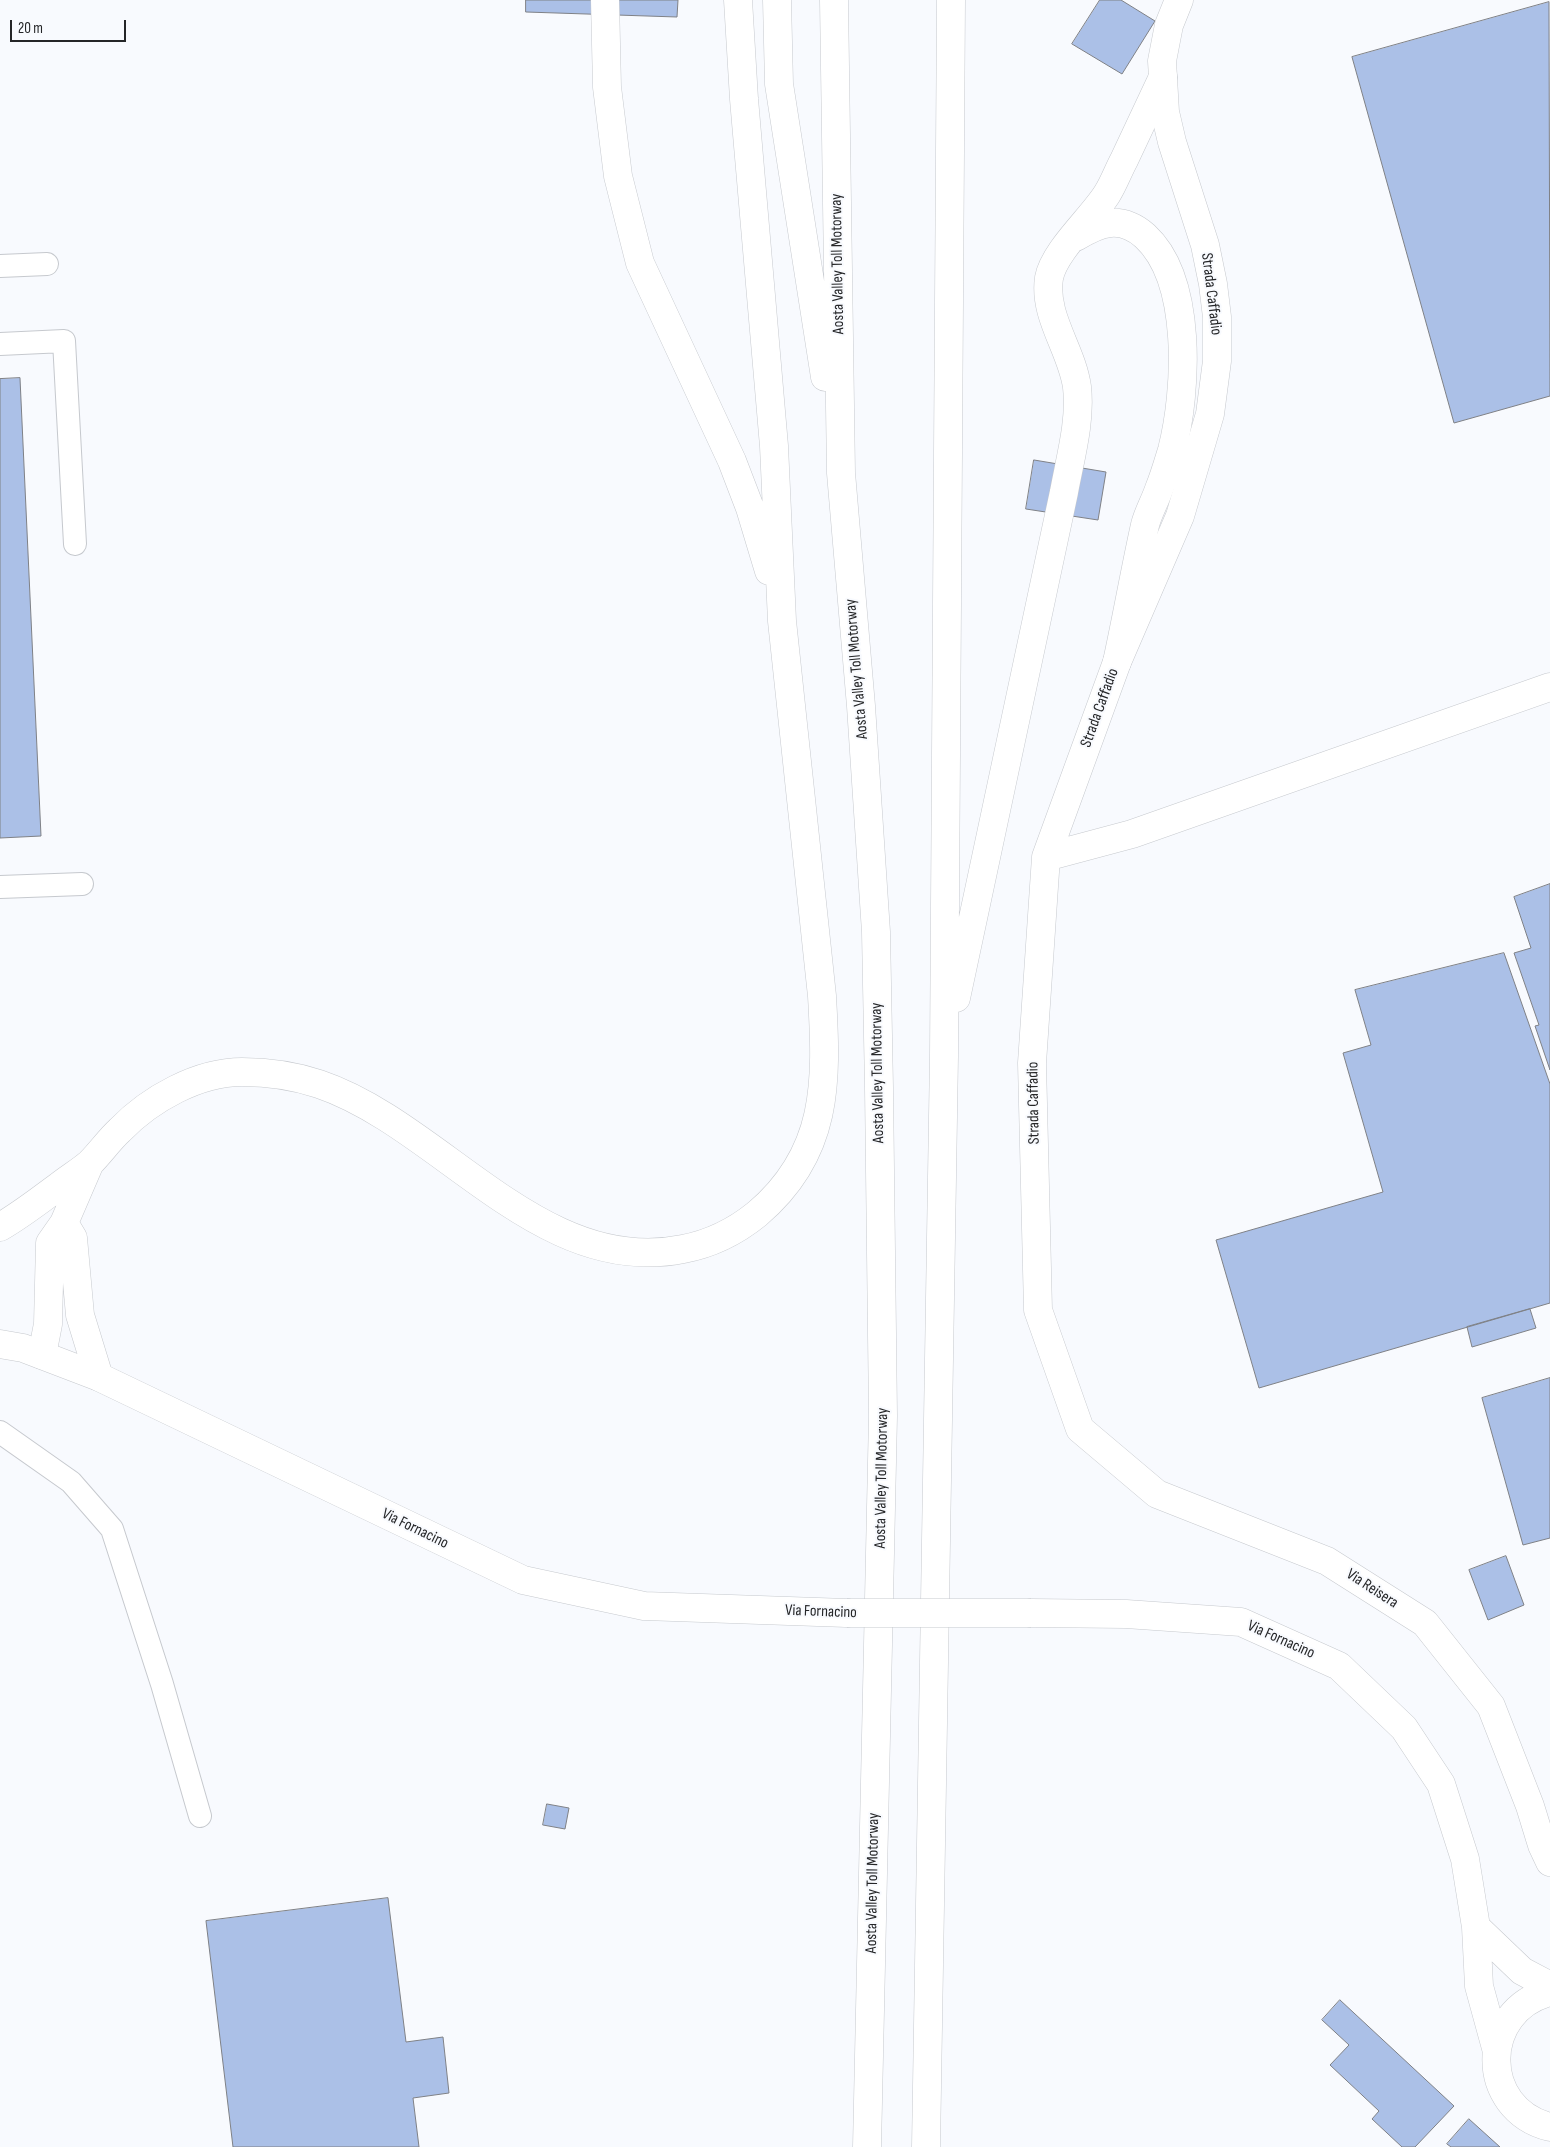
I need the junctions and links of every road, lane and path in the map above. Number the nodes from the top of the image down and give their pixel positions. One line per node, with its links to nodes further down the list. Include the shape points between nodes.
1 (606, 0): 14 (main road, via 607,88 618,176 640,263 732,461 750,508)
2 (738, 0): 14 (main road, via 774,446)
3 (777, 0): 12 (main road, via 779,84)
4 (834, 0): 12 (main road, Aosta Valley Toll Motorway)
5 (951, 0): 20 (main road)
6 (1179, 0): 7 (main road, Strada Caffadio, via 1169,25)
7 (1162, 77): 8 (main road, via 1107,194); 15 (main road, Strada Caffadio, via 1172,142 1205,245 1213,284 1217,360 1210,414 1180,516)
8 (1072, 239): 15 (main road, via 1108,222 1126,225 1140,232 1155,246 1166,264 1181,318 1180,403 1172,448 1146,522); 20 (main road, via 1058,256 1048,289 1051,309 1070,357 1077,387 1073,442)
9 (47, 264): 10 (lane)
10 (0, 266)
11 (0, 344): 13 (lane, via 64,341)
12 (840, 472): 36 (main road, Aosta Valley Toll Motorway, via 876,932 879,1088 883,1416)
13 (76, 544)
14 (782, 621): 21 (main road, via 822,996 825,1044 823,1095 814,1134 800,1165 770,1203 741,1227 698,1246 662,1253 618,1251 573,1237 534,1218 358,1102 320,1084 283,1075 240,1072 200,1080 158,1098 122,1128)
15 (1117, 662): 17 (main road, Strada Caffadio)
16 (1550, 687): 17 (main road, via 1132,834)
17 (1046, 857): 27 (main road, Strada Caffadio, via 1032,1063 1038,1310)
18 (82, 884): 19 (lane)
19 (0, 887)
20 (944, 1056): 37 (main road)
21 (89, 1163): 22 (main road); 23 (main road)
22 (64, 1223): 25 (main road, via 50,1243 48,1324); 26 (main road, via 73,1238 80,1315)
23 (0, 1227)
24 (0, 1344): 25 (main road, Via Fornacino)
25 (42, 1354): 26 (main road, Via Fornacino)
26 (99, 1378): 31 (main road, Via Fornacino, bridge, via 523,1580 644,1606 847,1614 1126,1614 1241,1622 1339,1666 1404,1728 1441,1784 1465,1859)
27 (1080, 1430): 30 (main road, Via Reisera, via 1157,1494 1327,1561 1425,1623 1491,1706)
28 (0, 1432): 29 (lane, via 71,1482 112,1528)
29 (200, 1816)
30 (1550, 1862)
31 (1476, 1926): 32 (main road, via 1522,1971); 34 (main road, Via Fornacino, via 1479,1986)
32 (1550, 1986)
33 (1550, 1992): 34 (main road, via 1538,1995 1519,2007 1504,2026)
34 (1496, 2048): 35 (main road, via 1496,2072 1504,2094 1519,2112)
35 (1550, 2127)
36 (867, 2147)
37 (926, 2147)

